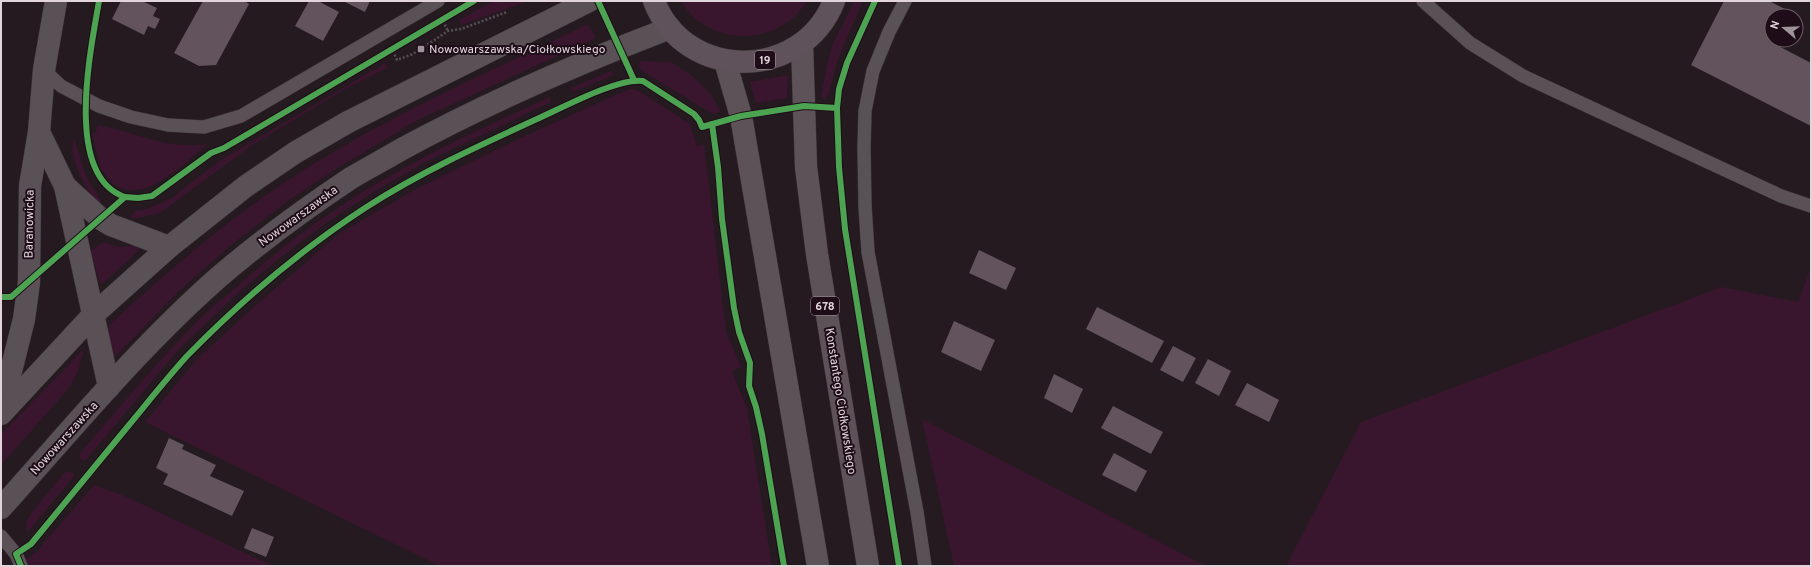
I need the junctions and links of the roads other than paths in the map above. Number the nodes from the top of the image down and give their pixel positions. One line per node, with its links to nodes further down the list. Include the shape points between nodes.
1 (56, 1): 11 (main road, Baranowicka)
2 (438, 1): 11 (lane, via 241,116 204,127 168,125 130,117 99,106 61,86)
3 (589, 1): 15 (main road, via 427,81 296,152 246,186)
4 (654, 1): 8 (highway, 19)
5 (834, 1): 9 (highway, 19, via 818,28)
6 (906, 1): 24 (lane, via 889,32 873,71 866,104 865,206 868,252)
7 (1423, 1): 14 (lane, via 1470,43 1523,76 1781,196)
8 (670, 28): 10 (highway, 19, via 686,43 705,54); 17 (main road, Nowowarszawska, via 501,99 428,135 352,178 266,238 219,277 158,335)
9 (802, 44): 10 (highway, 19, via 784,54 765,60); 23 (main road, Konstantego Ciołkowskiego / 678, via 806,167 816,254)
10 (725, 61): 22 (main road, via 741,116)
11 (44, 70): 12 (main road, Baranowicka)
12 (39, 132): 13 (main road); 18 (main road, Baranowicka, via 30,186 29,282 24,319)
13 (65, 186): 15 (main road, via 111,225); 16 (main road)
14 (1811, 206)
15 (169, 247): 16 (main road)
16 (93, 315): 17 (main road); 18 (main road)
17 (109, 387): 19 (main road, Nowowarszawska)
18 (1, 412)
19 (1, 508)
20 (1, 536): 21 (lane)
21 (22, 566)
22 (818, 566)
23 (868, 566)
24 (925, 566)

